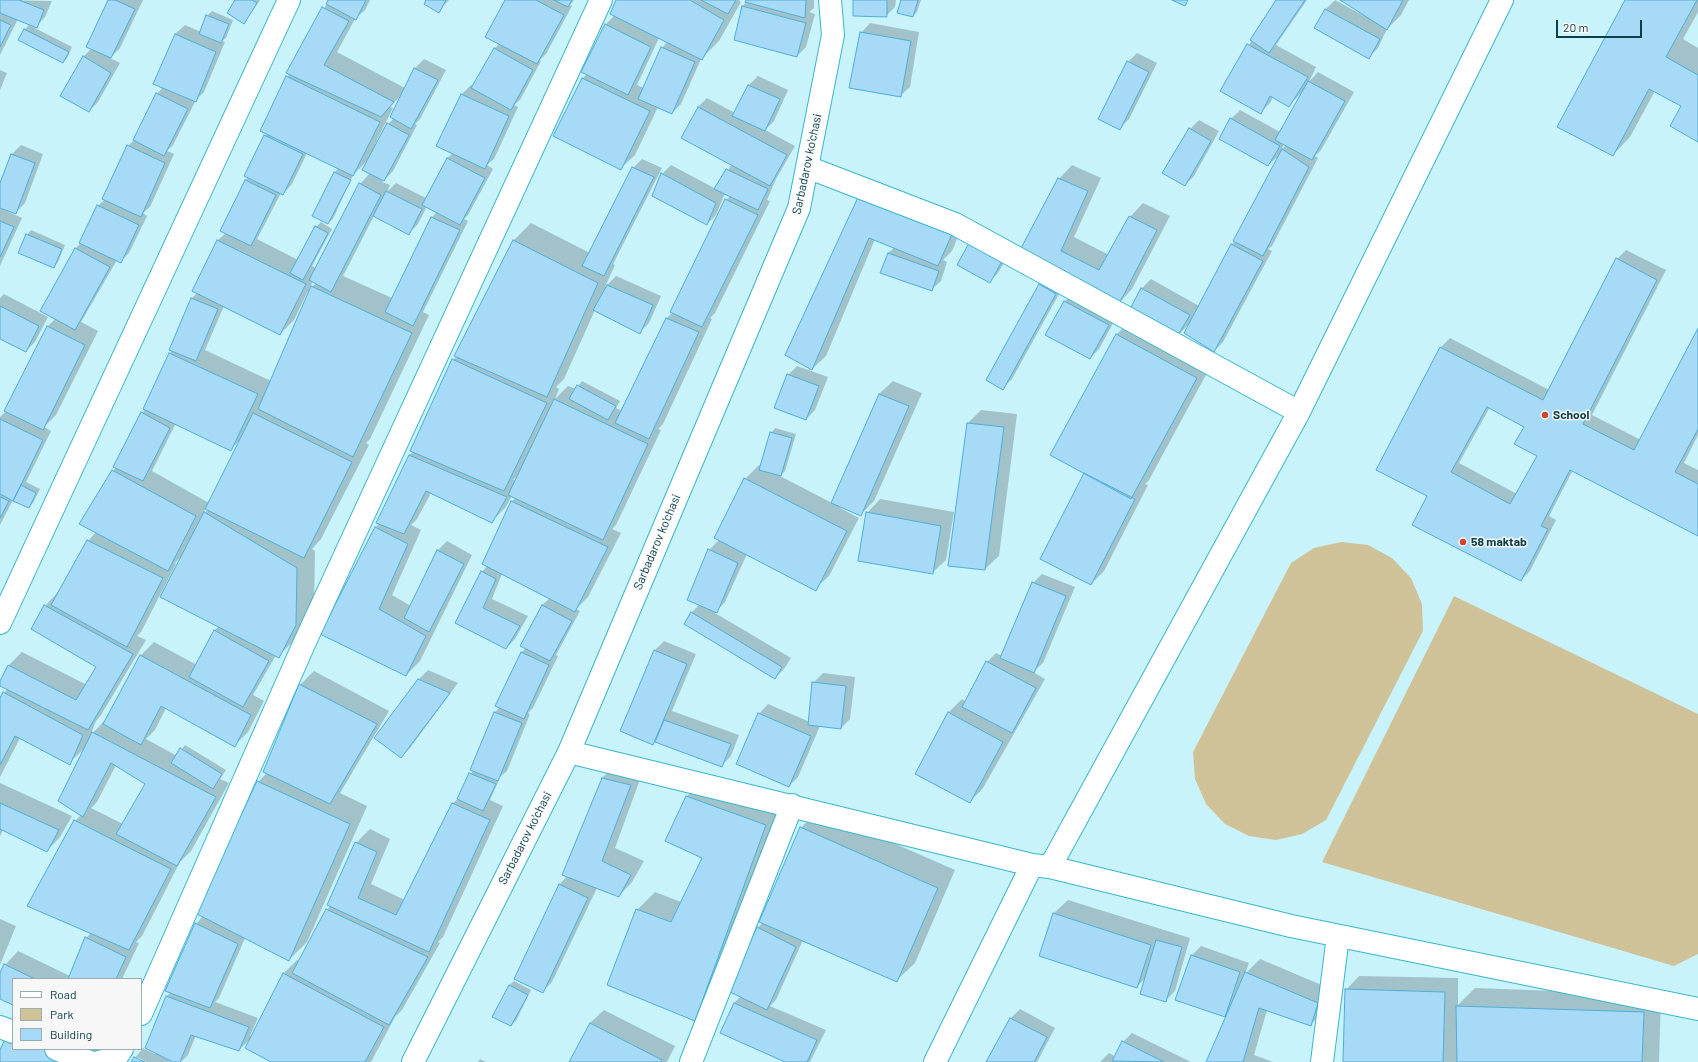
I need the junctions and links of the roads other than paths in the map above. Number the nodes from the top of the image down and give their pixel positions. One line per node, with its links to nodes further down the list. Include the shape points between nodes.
1 (289, 0): 7 (street)
2 (601, 0): 13 (street, via 307,636)
3 (830, 0): 5 (street, Sarbadarov ko'chasi, via 833,35)
4 (1502, 0): 6 (street)
5 (807, 167): 6 (street, via 955,224); 8 (street, Sarbadarov ko'chasi, via 799,208)
6 (1298, 412): 10 (street)
7 (0, 622)
8 (569, 752): 9 (street); 20 (street, Sarbadarov ko'chasi)
9 (792, 805): 10 (street); 21 (street)
10 (1041, 866): 11 (street); 22 (street)
11 (1338, 936): 12 (street); 23 (street)
12 (1698, 1009)
13 (142, 1012)
14 (0, 1027): 15 (street)
15 (12, 1032)
16 (59, 1050): 18 (street)
17 (121, 1050): 19 (street, via 116,1058)
18 (90, 1062)
19 (99, 1062)
20 (413, 1062)
21 (691, 1062)
22 (935, 1062)
23 (1322, 1062)

